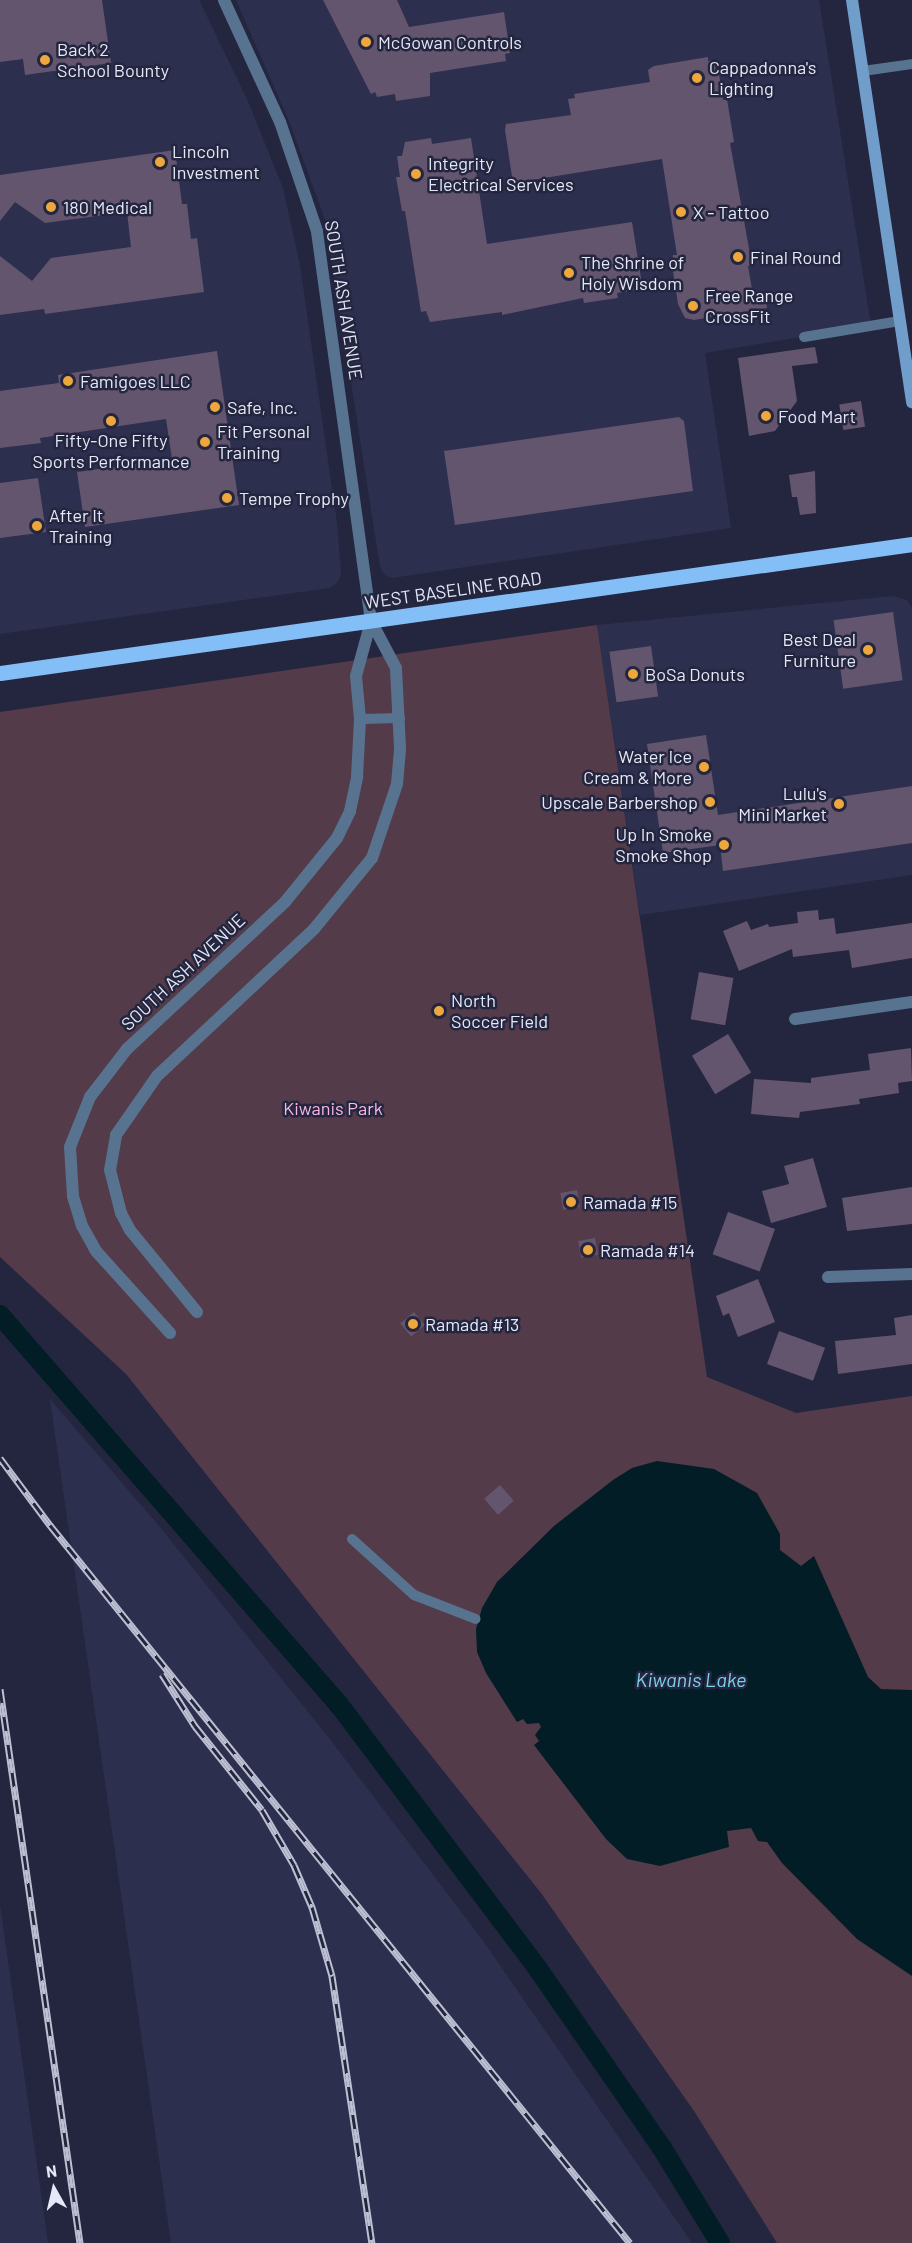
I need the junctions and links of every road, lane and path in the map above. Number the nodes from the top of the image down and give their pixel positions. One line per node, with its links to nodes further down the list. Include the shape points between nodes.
1 (224, 0): 9 (street, SOUTH ASH AVENUE, via 283,128 317,231)
2 (852, 0): 4 (main road)
3 (912, 64): 4 (lane)
4 (863, 71): 5 (main road)
5 (900, 321): 6 (lane); 7 (main road)
6 (804, 337)
7 (912, 402)
8 (912, 544): 9 (main road, WEST BASELINE ROAD)
9 (371, 621): 10 (main road, WEST BASELINE ROAD); 11 (street, SOUTH ASH AVENUE, via 396,668); 12 (street, SOUTH ASH AVENUE, via 356,676)
10 (0, 674)
11 (400, 718): 12 (lane); 17 (street, SOUTH ASH AVENUE, via 397,784 372,858 314,929 157,1076 116,1135 110,1170 121,1213 130,1230)
12 (360, 719): 18 (street, SOUTH ASH AVENUE, via 357,777 350,811 337,838 285,902 128,1049 90,1097 73,1137 70,1171 82,1226 96,1251)
13 (912, 1002): 14 (street)
14 (795, 1019)
15 (912, 1274): 16 (street)
16 (828, 1277)
17 (196, 1312)
18 (170, 1333)
19 (352, 1539): 20 (lane, via 414,1595)
20 (476, 1619)

